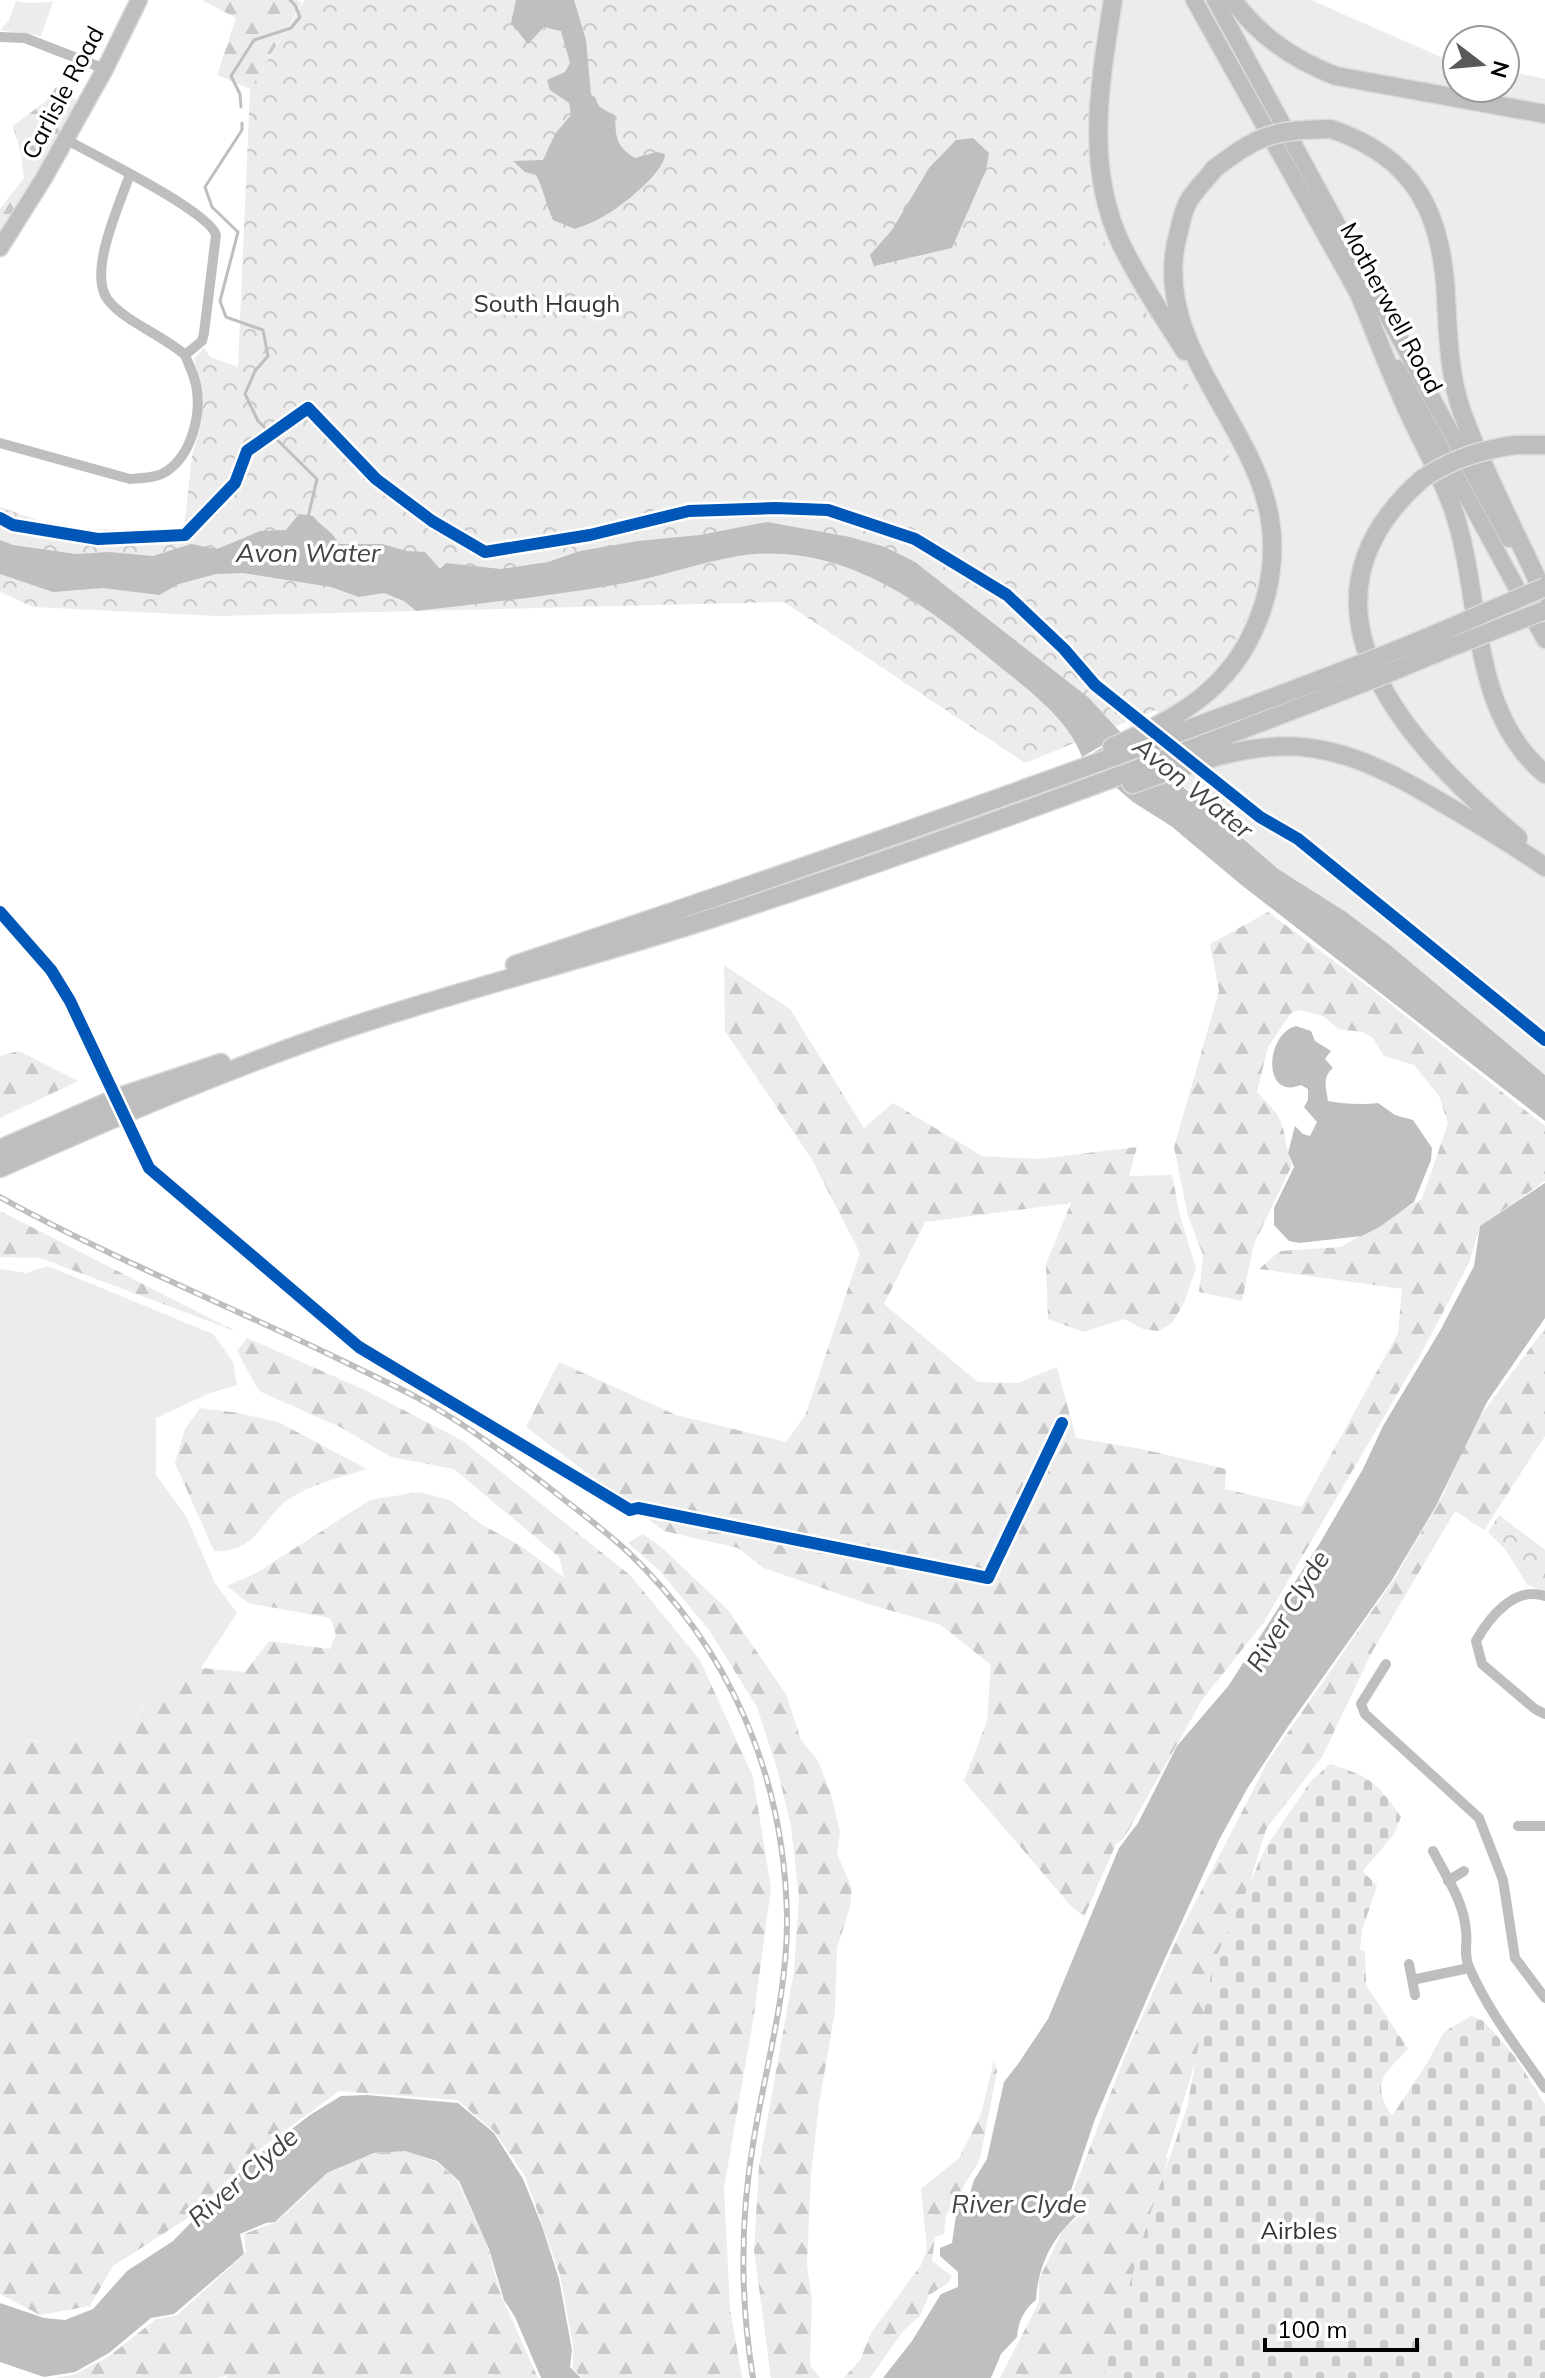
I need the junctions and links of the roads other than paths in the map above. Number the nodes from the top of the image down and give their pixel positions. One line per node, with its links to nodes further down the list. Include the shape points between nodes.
1 (139, 0): 7 (main road, Carlisle Road)
2 (1113, 0): 14 (highway, via 1098,99 1103,188 1128,256)
3 (1194, 0): 12 (main road, Motherwell Road)
4 (1215, 0): 19 (main road, Motherwell Road)
5 (1233, 0): 8 (highway, via 1279,47 1323,71)
6 (0, 37): 7 (street, via 25,38)
7 (105, 69): 9 (main road, Carlisle Road)
8 (1545, 114)
9 (65, 139): 10 (street); 11 (main road, Carlisle Road)
10 (130, 174): 13 (street, via 100,282 108,300); 13 (street, via 214,227 204,333)
11 (0, 248)
12 (1360, 296): 21 (main road, Motherwell Road); 26 (highway, via 1456,518 1494,700 1520,751)
13 (185, 355): 15 (street, via 196,384 197,409 183,454 166,472 130,479)
14 (1228, 421): 18 (highway, bridge, via 1189,346 1177,303 1175,243 1187,203 1214,169 1244,146 1278,131 1331,129 1355,137 1403,172 1434,221 1461,409); 24 (highway, via 1266,501 1272,543 1269,587 1255,629 1234,665)
15 (0, 443)
16 (1545, 445): 27 (highway, bridge, via 1470,453 1422,479 1385,517 1367,554 1358,604 1366,654 1382,690 1407,725 1477,802)
17 (1545, 587): 22 (highway, bridge)
18 (1545, 596)
19 (1545, 604)
20 (1545, 610): 22 (highway, bridge)
21 (1545, 640)
22 (1441, 642): 23 (highway, bridge)
23 (1356, 675): 24 (highway); 25 (highway)
24 (1165, 732): 30 (highway, via 879,843 119,1097)
25 (1196, 756): 28 (highway, via 1285,746 1354,757 1409,783); 31 (highway, via 724,915 349,1028 129,1111)
26 (1545, 774)
27 (1545, 860)
28 (1545, 867)
29 (0, 912): 32 (street, bridge, via 51,970 149,1168 359,1347 630,1510 988,1578)
30 (0, 1149)
31 (0, 1168)
32 (1062, 1423)
33 (1545, 1596): 35 (street, via 1530,1592 1511,1599 1476,1641 1482,1664)
34 (1386, 1664): 45 (street, via 1361,1704 1365,1714 1479,1818 1503,1880 1515,1958)
35 (1545, 1714)
36 (1518, 1826): 37 (street)
37 (1545, 1826)
38 (1433, 1851): 40 (street)
39 (1464, 1871): 40 (street)
40 (1448, 1881): 42 (street, via 1467,1931 1464,1953)
41 (1409, 1964): 43 (street)
42 (1469, 1968): 43 (street); 46 (street)
43 (1412, 1980): 44 (street)
44 (1415, 1995)
45 (1545, 1998)
46 (1545, 2088)

